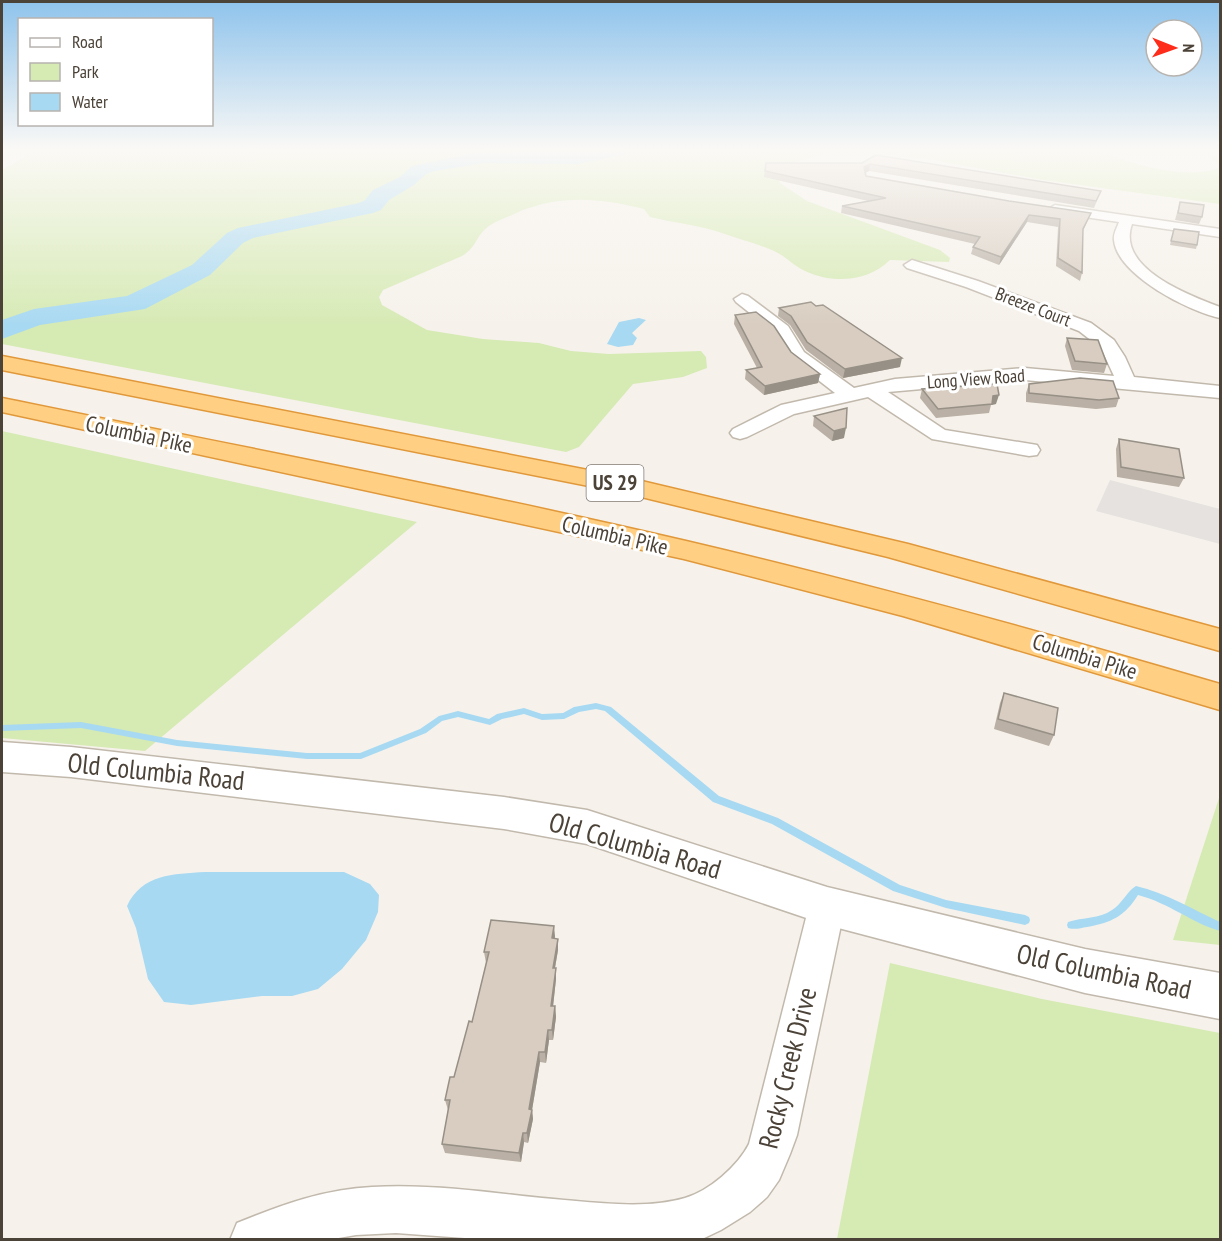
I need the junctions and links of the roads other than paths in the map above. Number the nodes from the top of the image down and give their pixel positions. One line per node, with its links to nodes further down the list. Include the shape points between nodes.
1 (1060, 209): 2 (street)
2 (1127, 219): 3 (street); 6 (street, via 1121,243 1131,261 1159,284)
3 (1221, 233)
4 (912, 265): 8 (street, Breeze Court, via 972,284 1100,335 1112,347)
5 (742, 299): 11 (street, via 782,330 797,355)
6 (1221, 313)
7 (2, 363): 15 (highway, Columbia Pike / US 29, via 652,491 897,550)
8 (1126, 383): 9 (street, Long View Road, via 1025,374); 10 (street, Long View Road)
9 (871, 390): 11 (street, Long View Road); 14 (street, via 939,435)
10 (1221, 392)
11 (850, 395): 13 (street, Long View Road, via 788,409)
12 (2, 405): 16 (highway, Columbia Pike / US 29, via 722,560 1019,637)
13 (740, 433)
14 (1029, 450)
15 (1221, 640)
16 (1221, 697)
17 (2, 757): 18 (street, Old Columbia Road, via 469,808 587,827)
18 (827, 906): 19 (street, Old Columbia Road, via 1085,971); 20 (street, Rocky Creek Drive, via 776,1135 760,1170 737,1194 708,1213 647,1227 422,1210 371,1210 316,1217)
19 (1221, 996)
20 (254, 1239)

